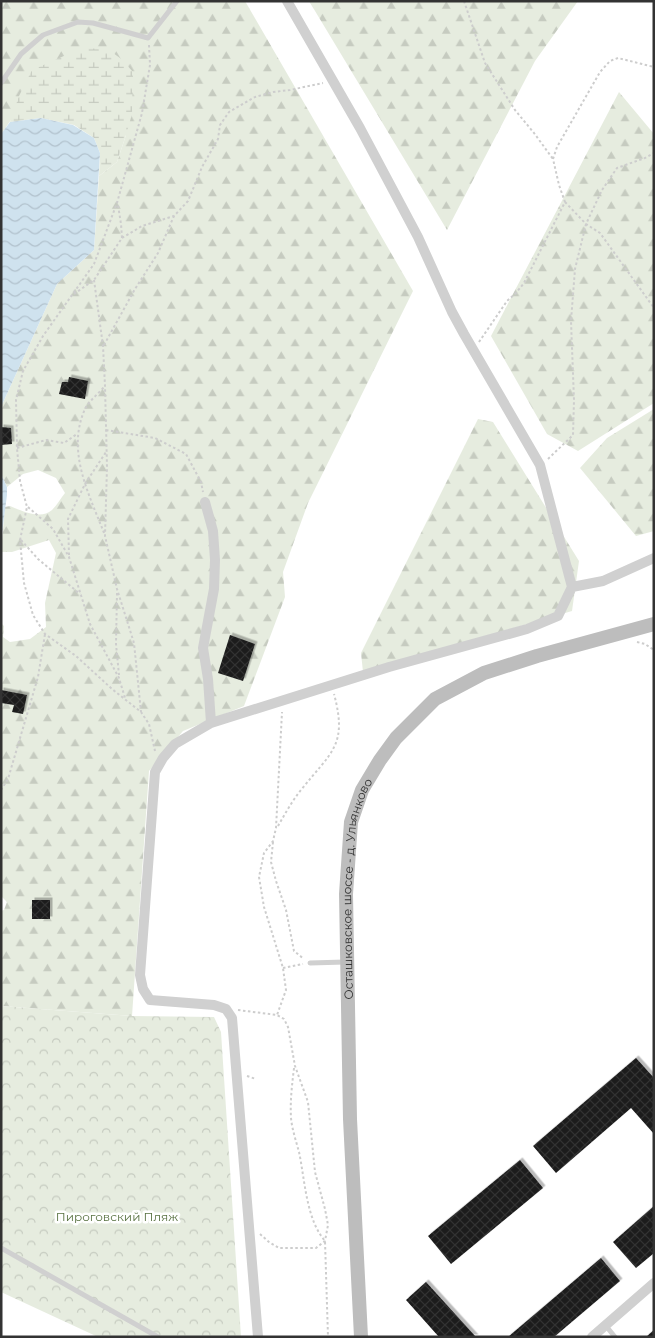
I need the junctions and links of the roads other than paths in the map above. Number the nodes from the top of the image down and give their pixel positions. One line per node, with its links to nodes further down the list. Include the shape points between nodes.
1 (177, 1): 3 (lane, via 148,38 78,22 43,35 21,54)
2 (287, 1): 6 (street, via 418,237 452,312 540,464)
3 (1, 83)
4 (205, 502): 8 (street, via 213,531 215,560 214,589 203,648)
5 (654, 558): 6 (street, via 603,581)
6 (572, 587): 8 (street, via 558,616 527,628 388,667)
7 (654, 624): 9 (street, Осташковское шоссе - д. Ульянково, via 484,673 435,699 396,738 362,790 351,822 346,894)
8 (211, 723): 15 (street, via 175,744 155,772 140,975 150,1000 214,1005 226,1009 232,1018)
9 (347, 962): 10 (lane); 16 (street, Осташковское шоссе - д. Ульянково, via 350,1119)
10 (310, 963)
11 (1, 1248): 14 (lane)
12 (654, 1284): 13 (street)
13 (605, 1326): 17 (street); 18 (lane)
14 (158, 1337)
15 (258, 1337)
16 (361, 1337)
17 (592, 1337)
18 (615, 1337)

